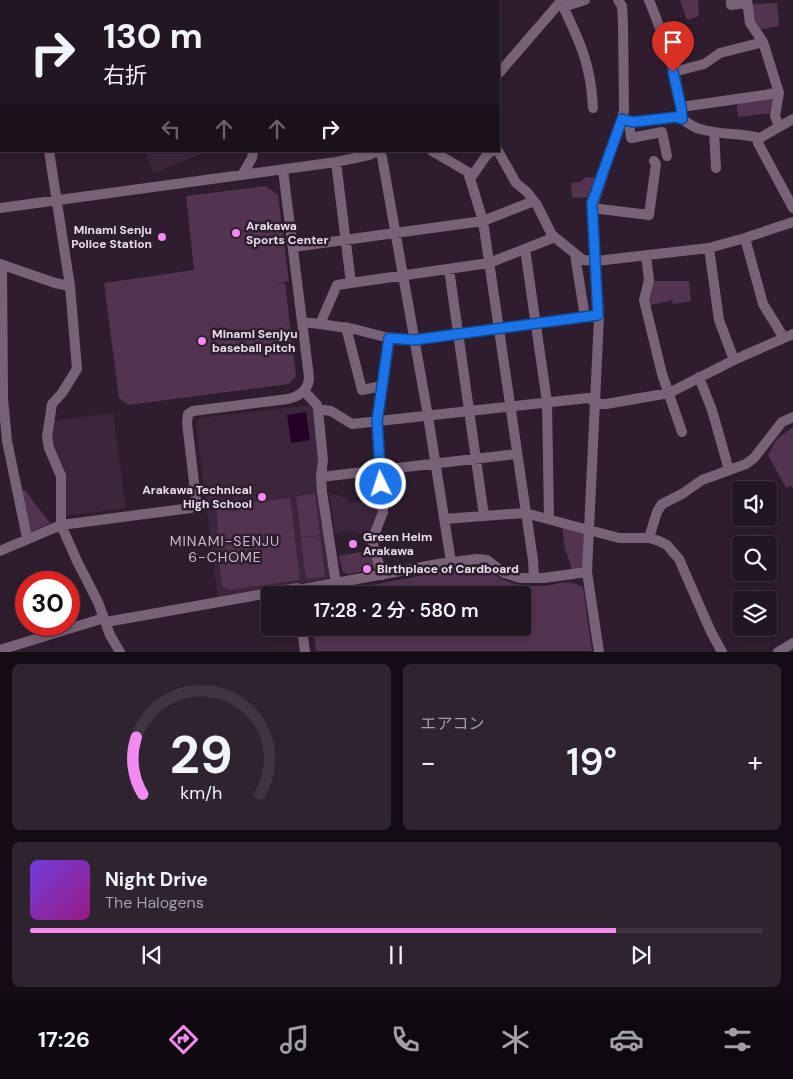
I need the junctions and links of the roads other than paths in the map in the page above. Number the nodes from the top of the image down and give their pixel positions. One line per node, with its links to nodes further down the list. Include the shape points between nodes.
1 (561, 0): 2 (street, via 566,6); 8 (street); 12 (street, via 585,56 592,84)
2 (586, 0)
3 (618, 0): 15 (street, via 622,6)
4 (649, 0): 9 (street)
5 (731, 0): 6 (street, via 731,6)
6 (747, 1): 7 (street, via 750,23)
7 (763, 42): 9 (street, via 720,53 704,64); 10 (street)
8 (500, 72)
9 (673, 72): 11 (street)
10 (779, 94): 11 (street); 16 (street, via 775,116)
11 (681, 107): 13 (street)
12 (593, 108)
13 (682, 119): 15 (street); 17 (street, via 697,129)
14 (793, 119): 16 (street)
15 (626, 121): 26 (street, via 631,138 662,132); 36 (street)
16 (779, 126): 18 (street)
17 (714, 132): 18 (street); 29 (street)
18 (760, 138): 37 (street, via 760,148)
19 (49, 152): 34 (street)
20 (253, 152): 31 (street)
21 (376, 152): 28 (street)
22 (379, 152): 40 (street)
23 (434, 152): 32 (street, via 468,172)
24 (491, 152): 32 (street)
25 (499, 152): 33 (street, via 516,183)
26 (667, 156)
27 (654, 161): 36 (street, via 649,215)
28 (336, 162): 30 (street); 43 (street)
29 (716, 168)
30 (283, 170): 31 (street); 44 (street)
31 (242, 175): 34 (street)
32 (470, 179): 38 (street)
33 (534, 200): 38 (street); 41 (street)
34 (57, 201): 35 (street); 55 (street)
35 (0, 208)
36 (592, 208): 49 (street)
37 (793, 208)
38 (483, 221): 40 (street); 50 (street)
39 (793, 222): 42 (street)
40 (395, 234): 43 (street); 53 (street)
41 (555, 237): 46 (street); 47 (street)
42 (745, 238): 45 (street); 64 (street, via 764,304)
43 (346, 239): 44 (street); 54 (street)
44 (293, 247): 58 (street)
45 (708, 248): 48 (street); 67 (street, via 719,320)
46 (525, 249): 50 (street); 59 (street)
47 (575, 255): 49 (street, via 583,260); 57 (street)
48 (646, 255): 49 (street); 71 (street, via 649,280 644,300)
49 (596, 261): 56 (street)
50 (489, 263): 52 (street); 62 (street)
51 (1, 264): 55 (street); 93 (street, via 3,398 7,440)
52 (449, 269): 53 (street); 63 (street)
53 (403, 276): 54 (street); 66 (street)
54 (351, 283): 60 (street, via 337,285)
55 (70, 286): 91 (street, via 78,369 52,404 47,436 61,476)
56 (598, 315): 57 (street); 72 (street)
57 (585, 317): 59 (street)
58 (302, 322): 60 (street); 70 (street, via 309,376)
59 (536, 323): 62 (street); 73 (street)
60 (320, 324): 61 (street)
61 (346, 327): 65 (street); 69 (street, via 362,390)
62 (498, 328): 63 (street); 74 (street)
63 (458, 334): 66 (street); 76 (street)
64 (788, 336): 67 (street)
65 (389, 338): 66 (street); 69 (street)
66 (414, 340): 77 (street)
67 (734, 360): 68 (street)
68 (699, 377): 71 (street); 84 (street)
69 (382, 386): 79 (street)
70 (304, 391): 75 (street); 91 (street, via 288,399 188,414 186,423 196,499 191,508)
71 (669, 393): 72 (street, via 606,404); 80 (street)
72 (595, 401): 73 (street, via 588,398); 92 (street)
73 (547, 402): 74 (street); 90 (street)
74 (510, 406): 76 (street); 81 (street)
75 (318, 409): 79 (street, via 331,411 352,424); 86 (street, via 323,460)
76 (469, 411): 77 (street); 82 (street)
77 (428, 416): 79 (street); 83 (street)
78 (793, 417): 84 (street, via 782,422 754,458)
79 (377, 421): 85 (street)
80 (682, 432)
81 (516, 454): 82 (street); 87 (street)
82 (476, 458): 83 (street); 88 (street)
83 (436, 464): 85 (street); 89 (street)
84 (729, 470): 94 (street, via 702,480 662,504 656,512)
85 (380, 471): 86 (street); 98 (street, via 383,512 372,541)
86 (321, 477): 100 (street)
87 (525, 513): 88 (street); 90 (street); 99 (street)
88 (484, 516): 89 (street)
89 (444, 519): 96 (street)
90 (549, 519): 92 (street)
91 (61, 525): 93 (street); 103 (street)
92 (590, 531): 94 (street, via 619,538); 97 (street)
93 (28, 538): 95 (street)
94 (649, 538): 110 (street, via 667,545 679,559)
95 (0, 551)
96 (451, 562): 98 (street); 99 (street, via 483,559 508,575)
97 (587, 572): 99 (street); 109 (street)
98 (382, 575): 100 (street)
99 (534, 578)
100 (336, 584): 101 (street)
101 (328, 586)
102 (261, 594): 103 (street)
103 (105, 620): 106 (street); 107 (street)
104 (303, 636): 108 (street)
105 (793, 643): 111 (street)
106 (0, 650)
107 (120, 652)
108 (305, 652)
109 (599, 652)
110 (722, 652)
111 (778, 652)

